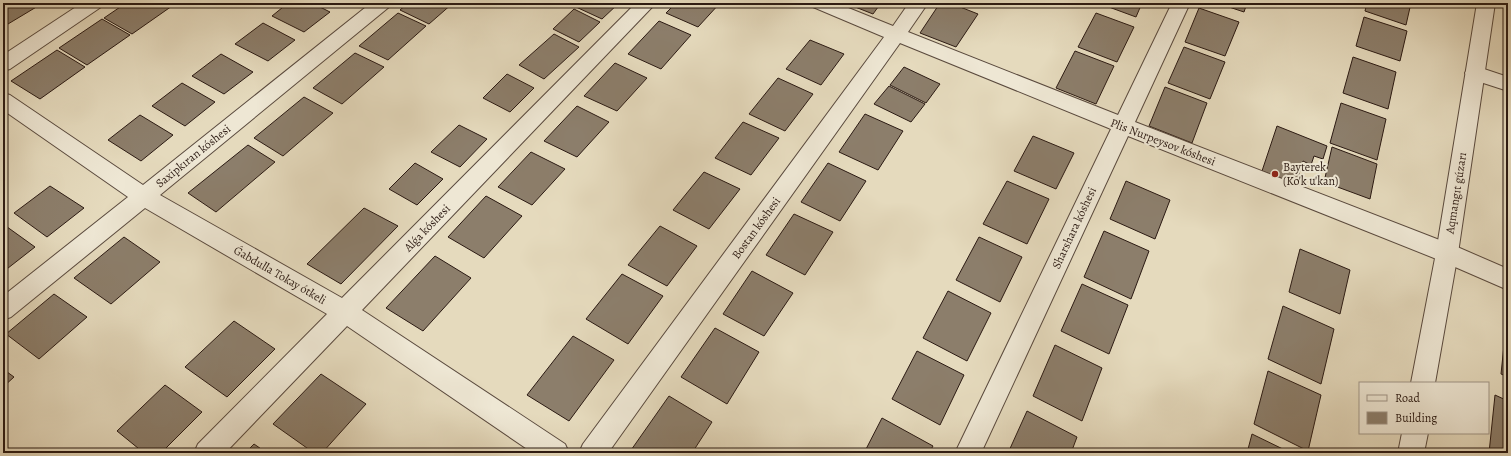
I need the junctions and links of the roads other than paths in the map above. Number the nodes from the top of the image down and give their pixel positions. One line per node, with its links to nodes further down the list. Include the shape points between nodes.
1 (95, 3): 9 (street)
2 (383, 3): 14 (street, Saxipkıran kóshesi)
3 (647, 3): 18 (street, Alǵa kóshesi)
4 (819, 3): 8 (street, Plis Nurpeysov kóshesi)
5 (919, 3): 8 (street, Bostan kóshesi)
6 (1181, 3): 13 (street, Sharshara kóshesi)
7 (1486, 3): 10 (street, Aqmangıt gúzarı)
8 (897, 34): 13 (street, Plis Nurpeysov kóshesi); 23 (street, Bostan kóshesi)
9 (3, 64)
10 (1475, 73): 11 (street); 15 (street, Aqmangıt gúzarı)
11 (1508, 84)
12 (3, 100): 14 (street, Ǵabdulla Tokay ótkeli)
13 (1123, 126): 15 (street, Plis Nurpeysov kóshesi); 24 (street, Sharshara kóshesi)
14 (143, 196): 17 (street, Saxipkıran kóshesi); 18 (street, Ǵabdulla Tokay ótkeli)
15 (1447, 253): 16 (street, Plis Nurpeysov kóshesi); 19 (street, Aqmangıt gúzarı)
16 (1508, 280)
17 (3, 310)
18 (345, 312): 21 (street, Alǵa kóshesi); 22 (street, Ǵabdulla Tokay ótkeli)
19 (1424, 382)
20 (1415, 434): 25 (street)
21 (207, 453)
22 (556, 453)
23 (592, 453)
24 (968, 453)
25 (1411, 453)

